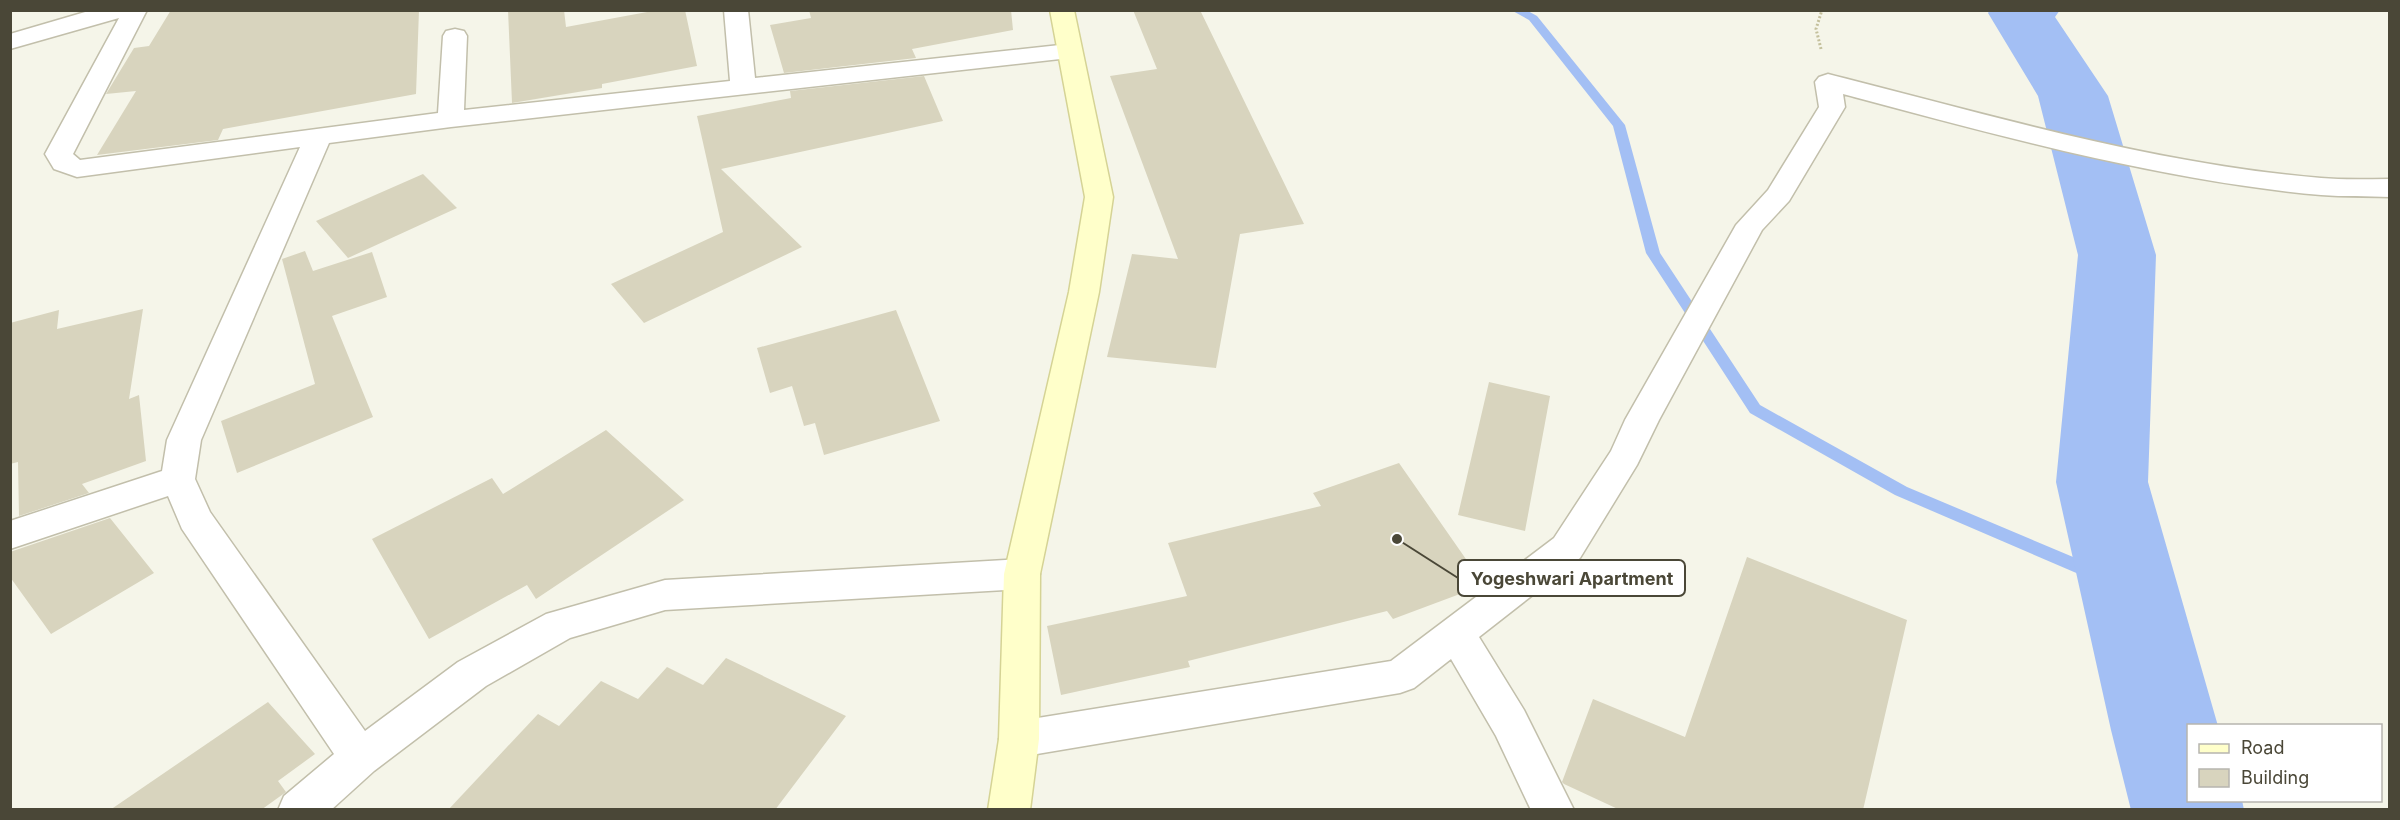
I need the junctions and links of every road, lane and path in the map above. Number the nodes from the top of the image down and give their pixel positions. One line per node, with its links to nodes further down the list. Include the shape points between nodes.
1 (119, 10): 6 (street)
2 (135, 10): 10 (street, via 59,154 64,163 76,169 90,168)
3 (736, 10): 8 (street)
4 (1062, 10): 7 (street)
5 (455, 36): 9 (street)
6 (10, 42)
7 (1070, 51): 8 (street); 14 (street, via 1099,197 1084,292)
8 (743, 87): 9 (street)
9 (451, 119): 10 (street)
10 (318, 137): 12 (street, via 184,440)
11 (2390, 188): 15 (street, via 2310,186 2171,164 1967,119 1828,82 1832,107 1779,195 1750,225 1625,456 1567,548)
12 (178, 479): 13 (street); 17 (street, via 195,519)
13 (10, 535)
14 (1022, 574): 16 (street); 17 (street, via 665,595 559,625 472,674)
15 (1456, 633): 16 (street, via 1400,676); 20 (street, via 1510,723)
16 (1019, 739): 19 (street)
17 (360, 758): 18 (street)
18 (299, 810)
19 (1009, 810)
20 (1553, 810)

